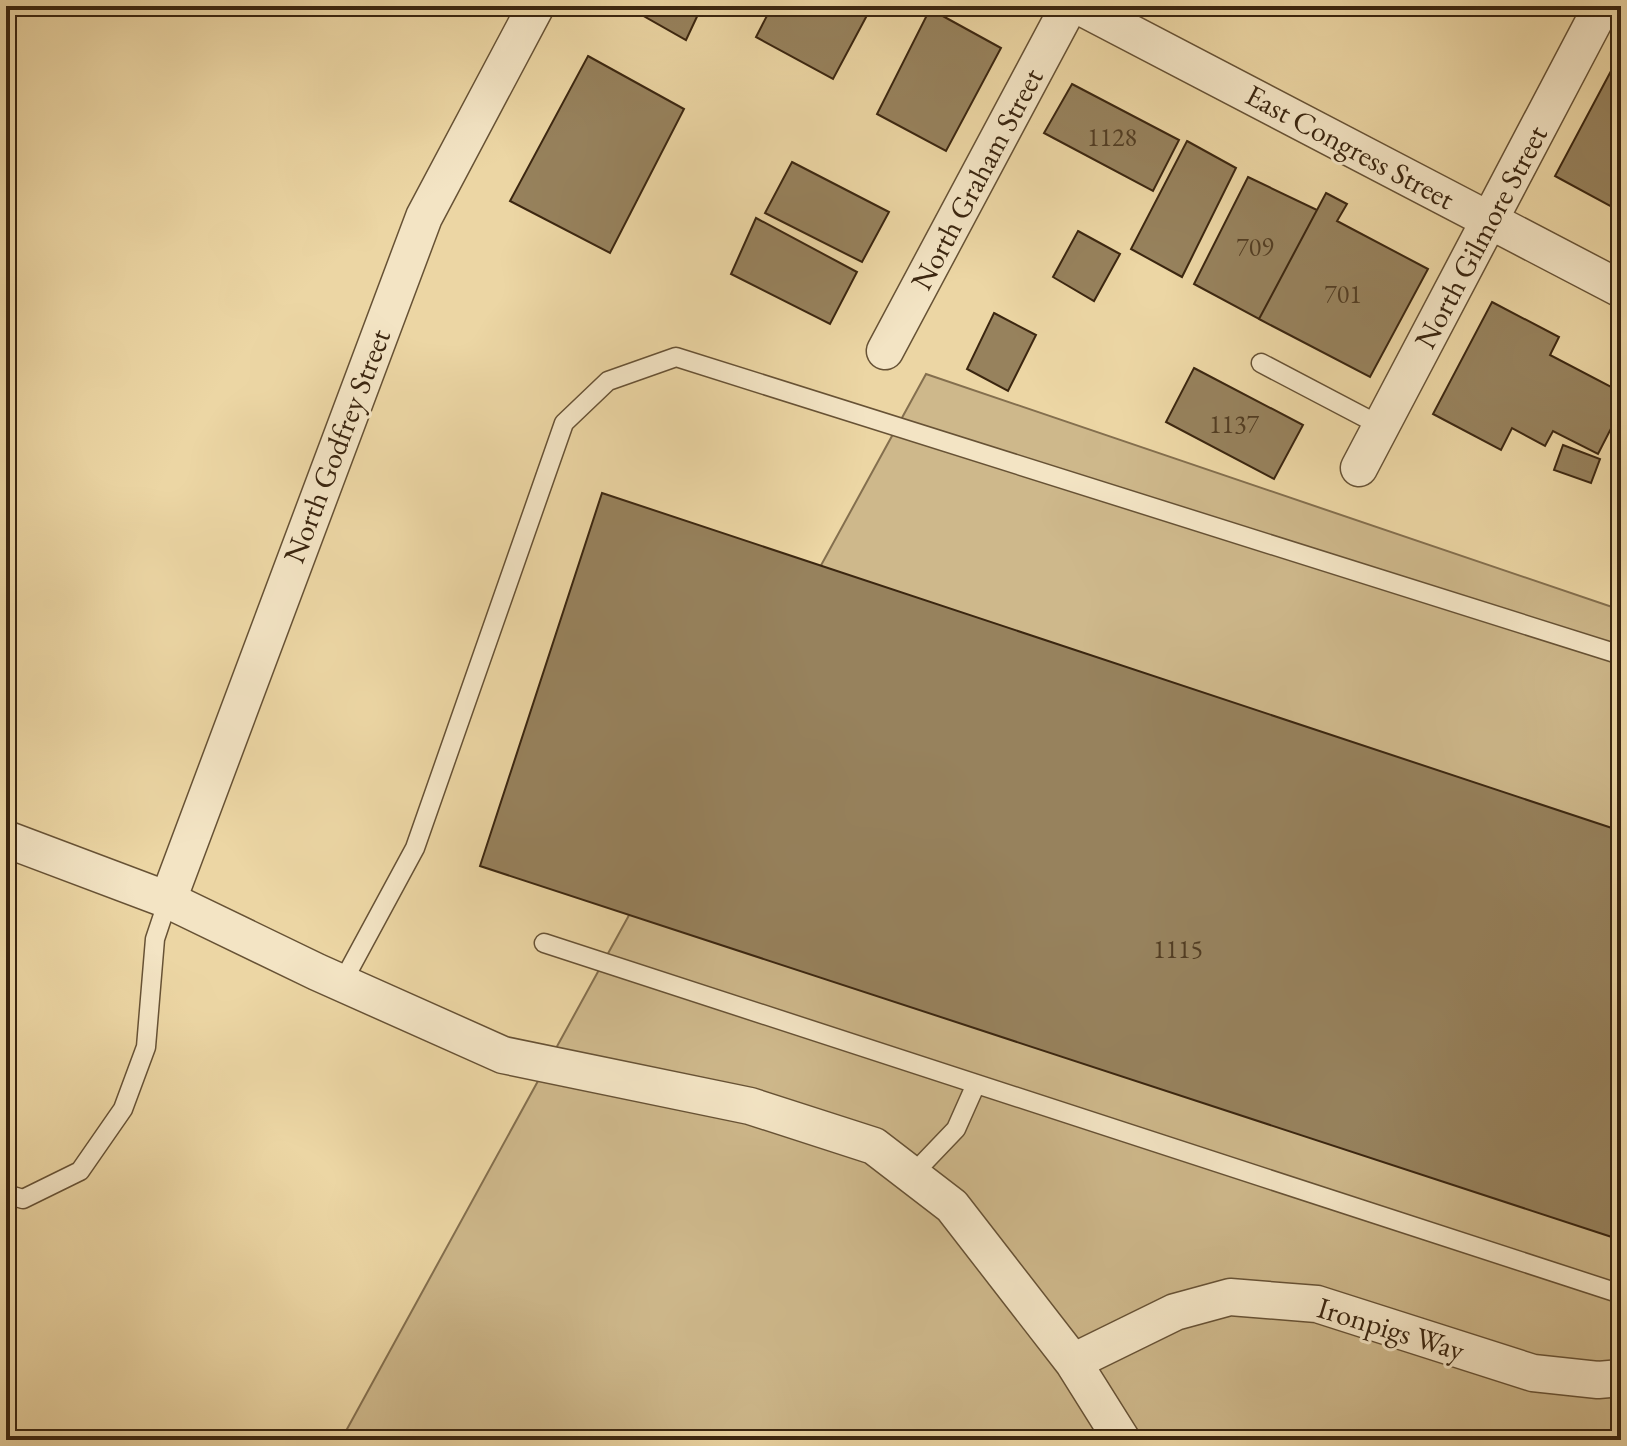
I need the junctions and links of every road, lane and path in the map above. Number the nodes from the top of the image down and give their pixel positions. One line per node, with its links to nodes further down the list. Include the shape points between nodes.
1 (536, 6): 13 (street, North Godfrey Street, via 424,217)
2 (1069, 6): 7 (street, North Graham Street)
3 (1079, 6): 5 (street, East Congress Street)
4 (1607, 15): 5 (street, North Gilmore Street)
5 (1489, 220): 6 (street, East Congress Street); 9 (street, North Gilmore Street)
6 (1621, 289)
7 (885, 351)
8 (1261, 363): 9 (lane)
9 (1381, 426): 10 (street, North Gilmore Street)
10 (1359, 468)
11 (1621, 655): 15 (lane, via 676,357 608,381 564,423 415,848)
12 (6, 839): 13 (street)
13 (168, 900): 15 (street); 18 (lane, via 155,939 146,1047 123,1109 80,1171 23,1199)
14 (544, 943): 16 (lane)
15 (342, 983): 17 (street, via 503,1055 750,1106 874,1146)
16 (976, 1084): 17 (lane, via 956,1129); 19 (lane)
17 (912, 1175): 20 (street, via 952,1206)
18 (6, 1194)
19 (1621, 1294)
20 (1073, 1362): 21 (street, Ironpigs Way, via 1175,1312 1230,1297 1317,1304 1533,1373); 22 (street)
21 (1621, 1378)
22 (1122, 1440)

